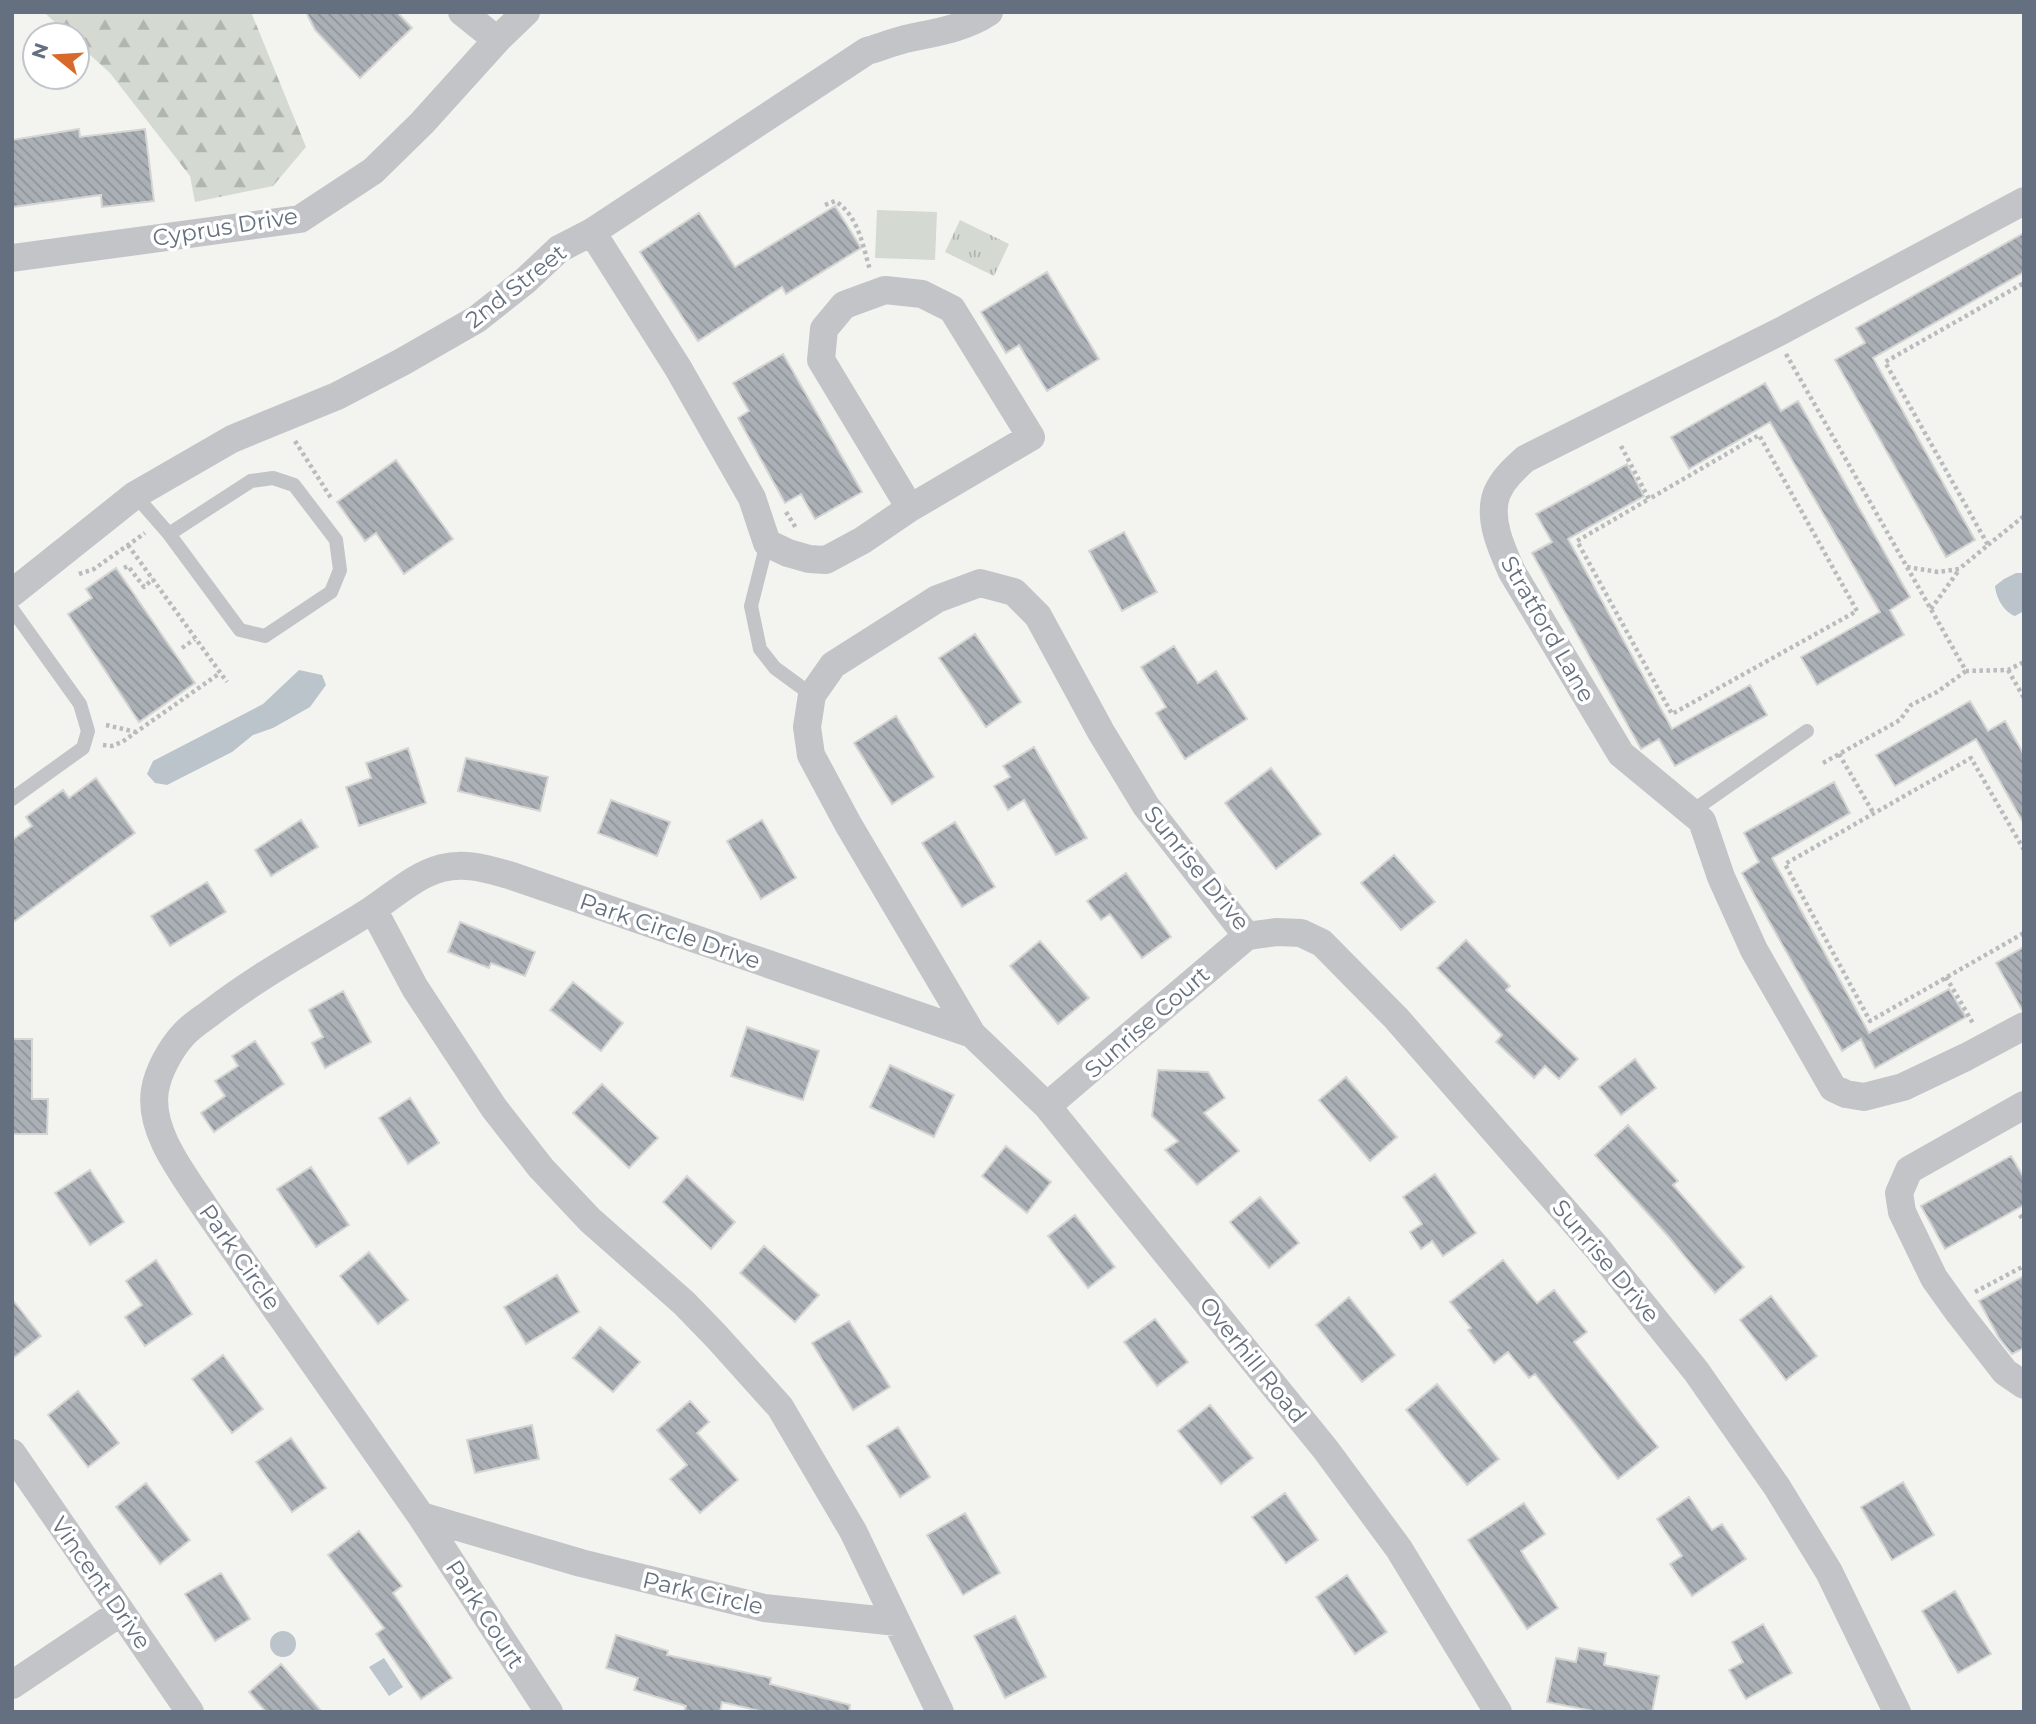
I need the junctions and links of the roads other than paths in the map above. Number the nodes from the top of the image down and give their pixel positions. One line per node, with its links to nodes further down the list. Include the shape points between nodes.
1 (462, 12): 4 (street)
2 (526, 12): 4 (street, Cyprus Drive)
3 (989, 12): 6 (street, 2nd Street, via 946,31 867,51)
4 (497, 40): 7 (street, Cyprus Drive, via 373,171 300,219)
5 (2024, 201): 17 (street, Stratford Lane, via 1783,330 1525,459 1496,494 1497,540 1512,572 1621,754)
6 (592, 232): 8 (street, 2nd Street, via 559,249 477,320 337,396 232,439); 11 (street, via 678,368 751,498)
7 (12, 258)
8 (135, 495): 10 (lane); 12 (street, 2nd Street)
9 (910, 508): 9 (street, via 821,360 824,329 845,306 885,290 922,293 952,309 1031,437); 11 (street, via 827,560 808,559)
10 (169, 534): 10 (lane, via 240,630 253,633 265,635 331,592 340,570 336,540 294,485 273,478 250,481)
11 (767, 543): 14 (lane, via 751,606 760,649 775,668)
12 (12, 593)
13 (12, 609): 16 (lane, via 80,704 88,731 83,748)
14 (812, 695): 19 (street, Sunrise Drive, via 833,666 937,599 980,583 1014,592 1038,616 1146,807); 21 (street, Sunrise Drive, via 807,727 811,755)
15 (1807, 732): 17 (lane)
16 (12, 799)
17 (1691, 812): 20 (street, Stratford Lane, via 1702,821 1754,950 1833,1088 1864,1097 1903,1087)
18 (373, 909): 21 (street, Park Circle Drive, via 438,869 472,866); 26 (street, Park Circle, via 234,995 184,1034 163,1065 155,1091 156,1118 172,1157 206,1209); 28 (street, via 415,988 494,1108 541,1168 590,1220 684,1303 780,1407 853,1531)
19 (1247, 936): 23 (street, Sunrise Court); 34 (street, Sunrise Drive, via 1301,933 1322,943 1396,1018 1598,1249 1696,1371 1777,1487 1829,1572)
20 (2024, 1026)
21 (972, 1034): 23 (street, Overhill Road)
22 (2024, 1105): 24 (street, via 1909,1170 1899,1193 1902,1212 1934,1278 2005,1372)
23 (1047, 1107): 33 (street, Overhill Road, via 1326,1450 1399,1549)
24 (2024, 1385)
25 (12, 1453): 27 (street, Vincent Drive)
26 (421, 1516): 28 (street, Park Circle, via 581,1563 764,1608); 31 (street, Park Court)
27 (121, 1612): 29 (street); 30 (street, Vincent Drive)
28 (897, 1622): 32 (street)
29 (12, 1685)
30 (190, 1712)
31 (549, 1712)
32 (940, 1712)
33 (1499, 1712)
34 (1896, 1712)

